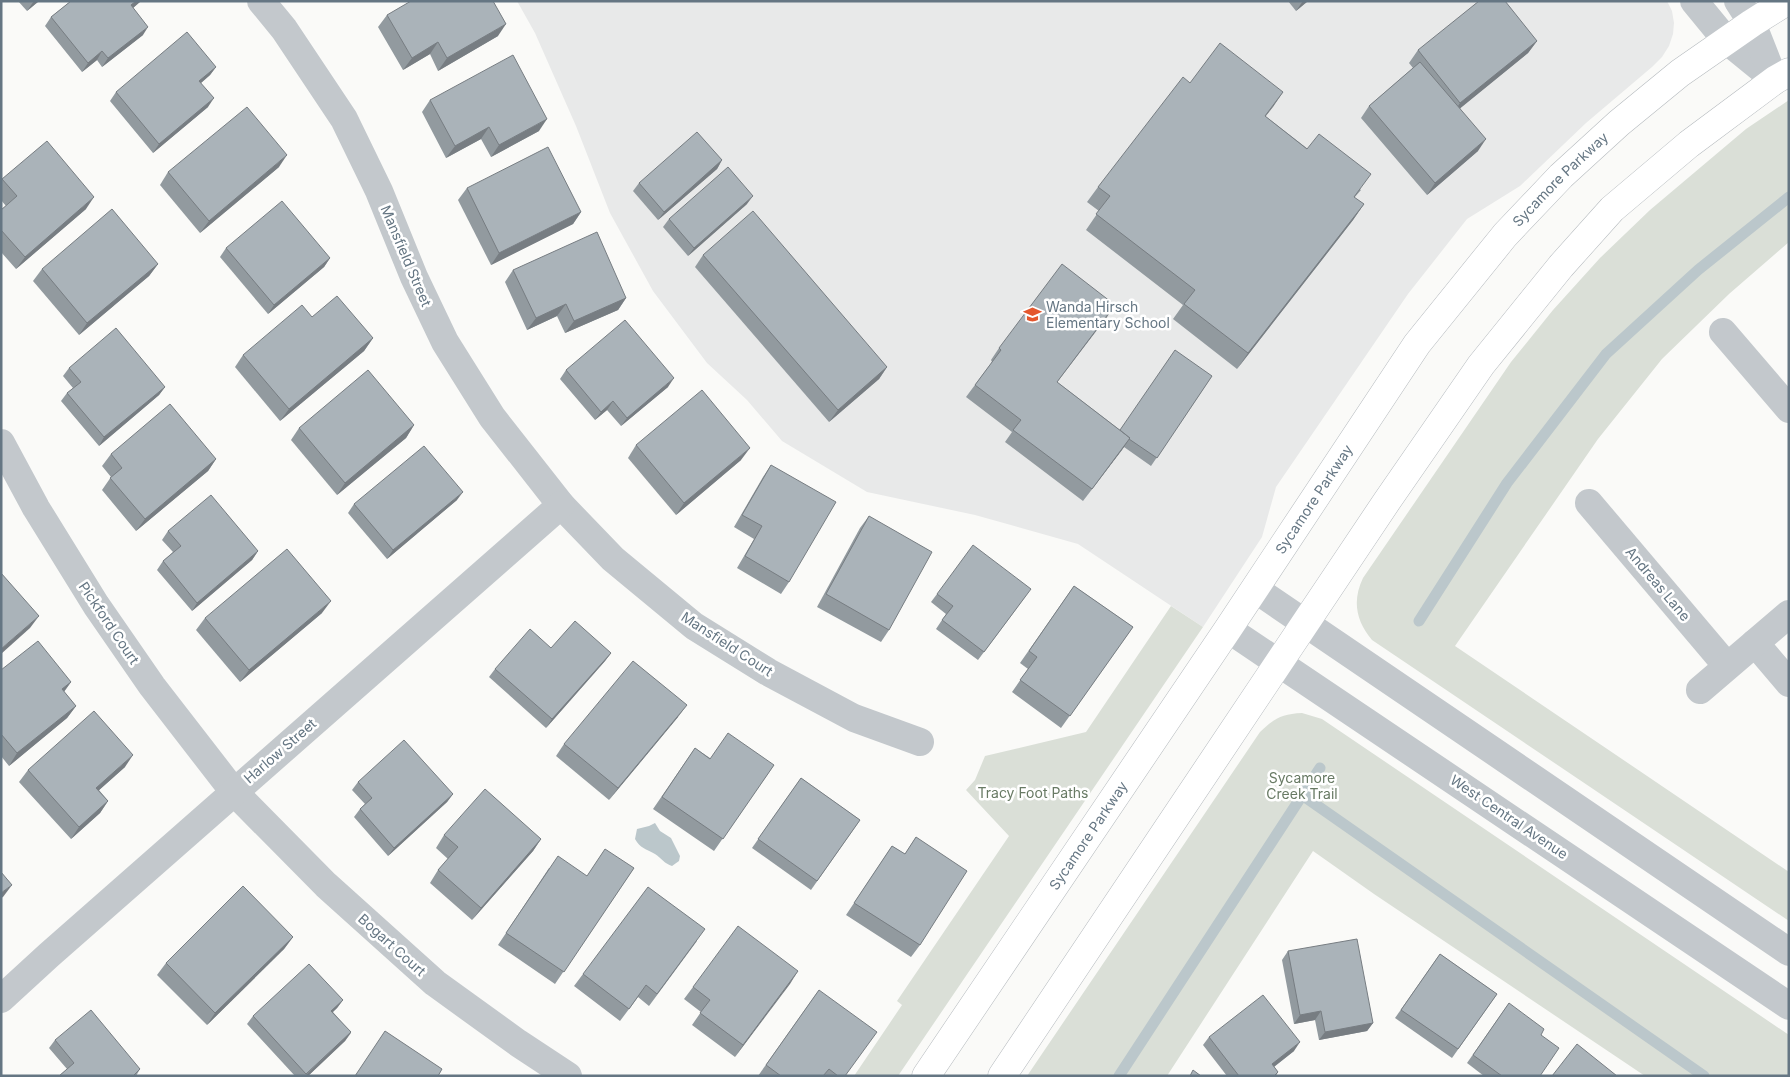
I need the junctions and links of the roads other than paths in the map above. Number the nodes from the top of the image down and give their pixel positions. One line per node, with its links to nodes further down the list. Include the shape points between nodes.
1 (261, 1): 11 (street, Mansfield Street, via 284,29 344,119 445,342 492,417)
2 (1694, 1): 5 (street)
3 (1787, 1): 4 (main road, Sycamore Parkway)
4 (1745, 12): 5 (main road, Sycamore Parkway); 6 (street)
5 (1726, 40): 6 (street); 12 (main road, Sycamore Parkway, via 1680,72 1619,123 1561,176 1505,235 1417,344)
6 (1782, 76): 14 (main road, via 1689,144 1612,209 1561,266 1481,365)
7 (1723, 332): 8 (street)
8 (1789, 409)
9 (1, 443): 22 (street, Pickford Court, via 36,508 96,605 152,686)
10 (1589, 503): 18 (street, Andreas Lane)
11 (561, 505): 21 (street, Mansfield Court, via 613,559 694,626 768,672 854,718); 22 (street, Harlow Street)
12 (1255, 589): 14 (street); 15 (main road, Sycamore Parkway)
13 (1789, 614): 16 (street)
14 (1306, 623): 17 (main road); 23 (street)
15 (1228, 629): 17 (street, West Central Avenue); 27 (main road, Sycamore Parkway)
16 (1754, 643): 18 (street); 19 (street)
17 (1279, 662): 25 (street, West Central Avenue); 28 (main road)
18 (1727, 666): 20 (street)
19 (1789, 683)
20 (1700, 690)
21 (920, 742)
22 (234, 792): 24 (street, Harlow Street); 26 (street, Bogart Court, via 326,885 435,983)
23 (1789, 952)
24 (1, 1000)
25 (1789, 1006)
26 (568, 1076)
27 (926, 1076)
28 (1002, 1076)

